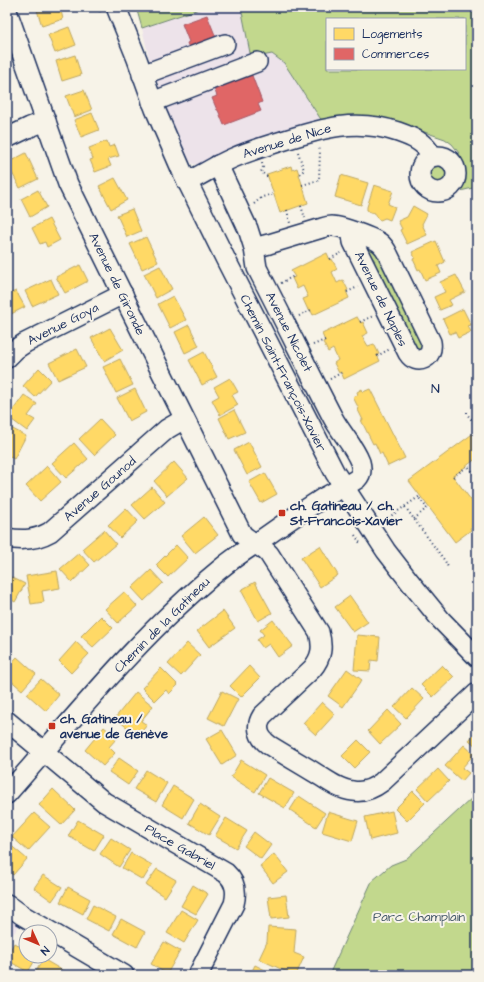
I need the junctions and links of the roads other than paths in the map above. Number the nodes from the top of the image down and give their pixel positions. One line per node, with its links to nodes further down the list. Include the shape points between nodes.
1 (116, 7): 6 (street, Chemin Saint-François-Xavier)
2 (126, 7): 6 (street, Chemin Saint-François-Xavier)
3 (7, 11): 8 (street, Avenue de Gironde)
4 (225, 44): 6 (street)
5 (257, 62): 7 (street)
6 (140, 67): 7 (street, Chemin Saint-François-Xavier)
7 (152, 102): 12 (street, Chemin Saint-François-Xavier)
8 (46, 121): 9 (street); 15 (street, Avenue de Gironde, via 68,184)
9 (7, 138)
10 (432, 156): 11 (street, Avenue de Nice, via 419,142 400,133 360,125 326,128 244,153)
11 (218, 165): 12 (street, Avenue de Nice); 14 (street, Avenue Nicolet, via 240,210)
12 (187, 182): 18 (street, Chemin Saint-François-Xavier, via 318,441)
13 (352, 232): 13 (street, Avenue de Naples, via 354,244 410,357 416,360 426,358 431,350 431,342 385,249 376,240); 14 (street, Avenue de Naples, via 329,226)
14 (254, 248): 18 (street, Avenue Nicolet, via 257,268 338,427 360,461 361,475)
15 (123, 294): 16 (street, Avenue Goya, via 25,343); 17 (street, Avenue de Gironde)
16 (7, 358)
17 (184, 419): 19 (street, Avenue Gounod, via 167,429 50,532 24,540); 20 (street, Avenue de Gironde, via 242,534)
18 (344, 487): 20 (street, Chemin de la Gatineau, via 296,515); 21 (street, Chemin Saint-François-Xavier, via 386,551 410,582 441,620)
19 (7, 538)
20 (255, 544): 22 (street, Avenue de Gironde, via 266,550 282,573 319,632 321,644 317,663 262,716 258,724 260,735 269,745 339,787 358,792 382,782); 24 (street, Chemin de la Gatineau, via 189,595 127,658)
21 (477, 657)
22 (477, 693)
23 (7, 721): 24 (street, Place Gabriel)
24 (44, 752): 25 (street, Chemin de la Gatineau); 28 (street, Place Gabriel, via 104,802 226,873 232,881 236,891 234,904)
25 (7, 794)
26 (7, 904): 27 (street)
27 (124, 975)
28 (198, 975)

